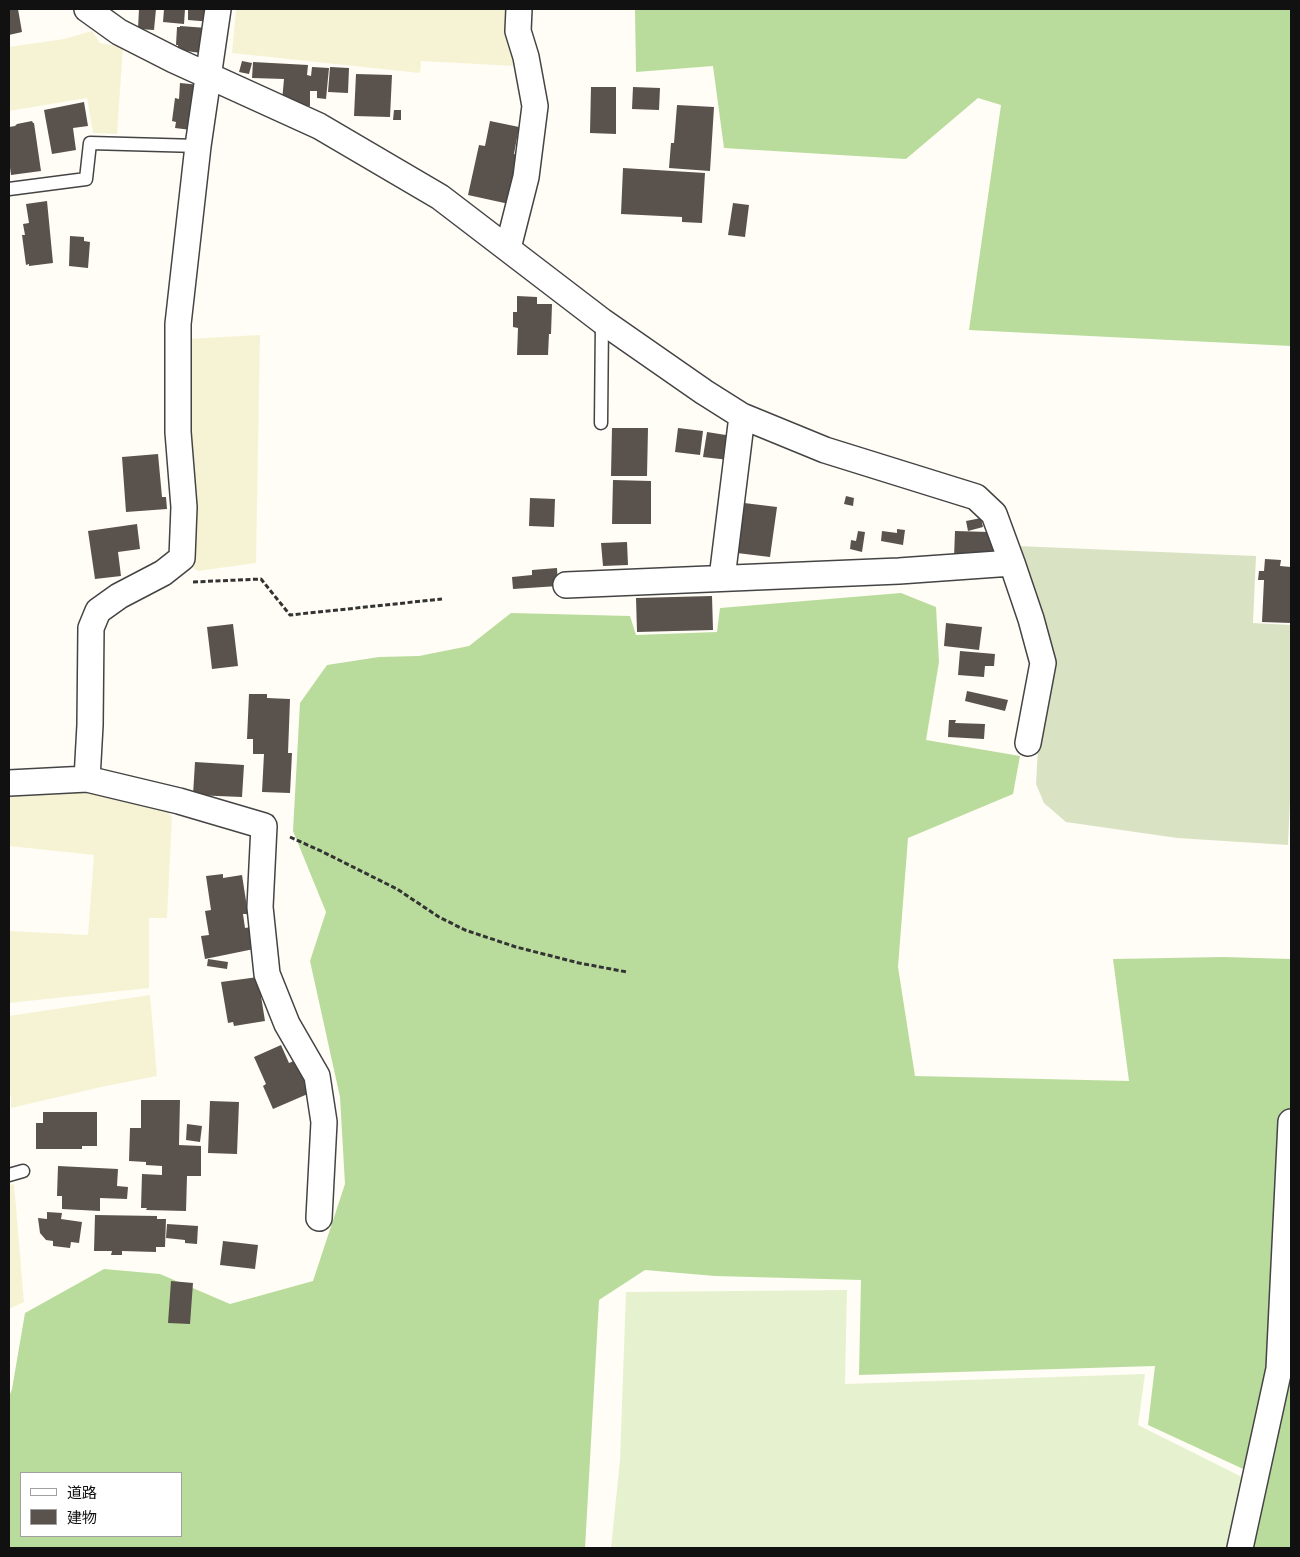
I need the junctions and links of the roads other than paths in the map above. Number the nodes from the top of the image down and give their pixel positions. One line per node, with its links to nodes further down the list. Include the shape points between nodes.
1 (87, 9): 4 (street, via 119,32)
2 (218, 9): 4 (street)
3 (519, 9): 7 (street, via 518,31 534,106 526,177)
4 (209, 76): 5 (street); 7 (street, via 319,126 440,197)
5 (198, 146): 6 (lane, via 90,143 86,179); 15 (street, via 178,324 178,432 184,507 182,558 163,573 98,610 91,628)
6 (9, 189)
7 (508, 248): 8 (street)
8 (602, 321): 9 (street); 10 (lane)
9 (742, 416): 11 (street, via 825,450 976,497 994,514); 12 (street)
10 (601, 423)
11 (1012, 563): 12 (street); 14 (street, via 1043,663)
12 (722, 578): 13 (street)
13 (566, 585)
14 (1028, 743)
15 (87, 779): 16 (street); 20 (street, via 264,826 260,907 267,974 287,1024 317,1076 324,1122)
16 (9, 783)
17 (1291, 1122): 21 (street, via 1279,1369)
18 (23, 1171): 19 (lane)
19 (9, 1175)
20 (319, 1218)
21 (1240, 1548)

